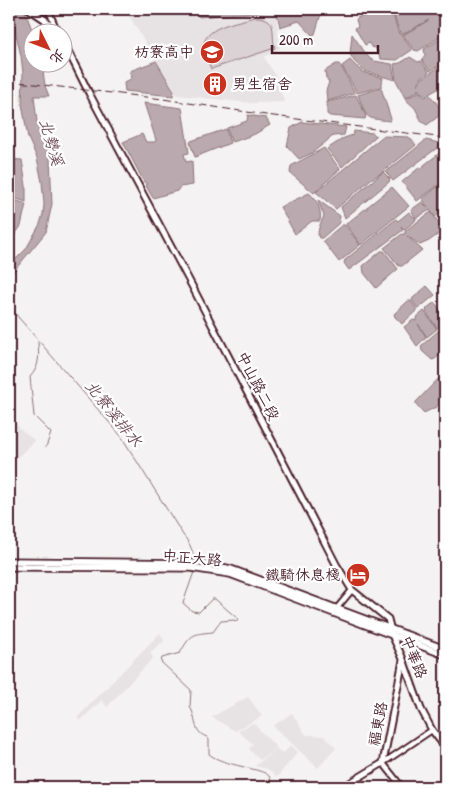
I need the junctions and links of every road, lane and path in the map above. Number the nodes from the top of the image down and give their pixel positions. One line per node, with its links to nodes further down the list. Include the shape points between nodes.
1 (29, 9): 3 (street)
2 (48, 9): 4 (street)
3 (46, 22)
4 (54, 22)
5 (72, 59): 8 (street, 中山路二段)
6 (9, 561): 9 (main road, 中正大路, via 202,563 250,575)
7 (9, 566): 11 (main road, 中正大路, via 210,570 252,581)
8 (352, 590): 9 (street); 10 (street, 中山路二段, via 388,619)
9 (337, 608): 10 (main road, 中正大路)
10 (390, 628): 11 (street, 中華路); 12 (main road)
11 (392, 635): 13 (main road); 14 (street, 中華路)
12 (445, 649)
13 (445, 655)
14 (403, 659): 15 (street, 中華路); 17 (street, 福東路)
15 (432, 730): 16 (street, 中華路); 17 (street)
16 (445, 747)
17 (383, 763): 18 (street); 19 (street, 福東路)
18 (343, 787)
19 (402, 787)

